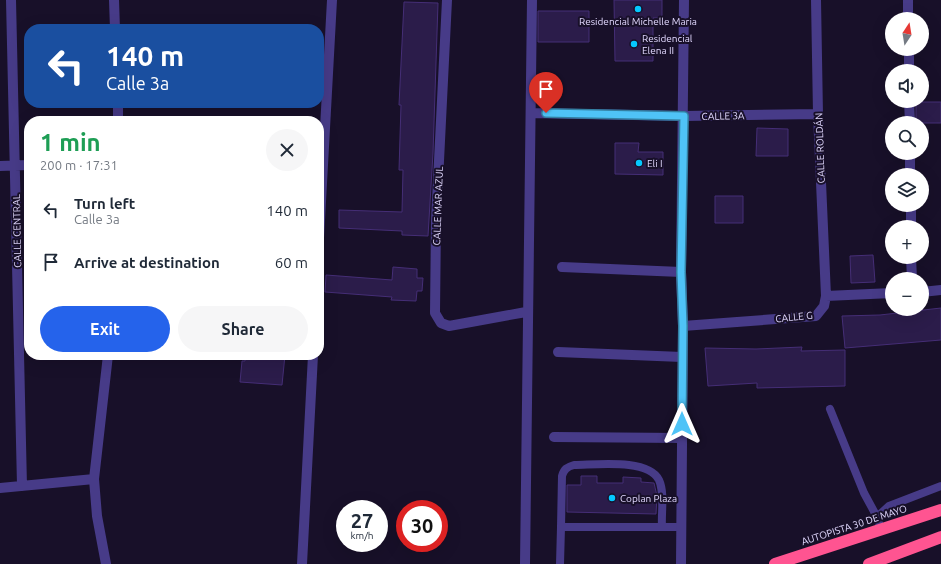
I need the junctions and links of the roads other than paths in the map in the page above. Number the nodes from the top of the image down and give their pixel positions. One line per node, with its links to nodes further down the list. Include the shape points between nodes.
1 (11, 0): 17 (street, CALLE CENTRAL)
2 (114, 0): 10 (street)
3 (332, 0): 14 (street)
4 (447, 0): 24 (street, CALLE MAR AZUL, via 436,221 435,313 441,323 449,326)
5 (532, 0): 11 (street)
6 (684, 0): 13 (street)
7 (816, 0): 12 (street, CALLE ROLDÁN)
8 (908, 0): 9 (street)
9 (908, 12)
10 (115, 24)
11 (531, 113): 13 (street, CALLE 3A); 24 (street)
12 (818, 114): 13 (street, CALLE 3A); 23 (street, CALLE ROLDÁN)
13 (684, 116): 19 (street)
14 (324, 146)
15 (24, 165): 17 (street)
16 (0, 166): 17 (street)
17 (16, 166): 34 (street, CALLE CENTRAL)
18 (562, 267): 19 (street)
19 (681, 272): 25 (street)
20 (941, 290): 21 (street)
21 (929, 291)
22 (885, 293): 23 (street)
23 (826, 296): 25 (street, CALLE G, via 824,306 816,316)
24 (526, 312): 46 (street)
25 (683, 326): 27 (street)
26 (558, 352): 27 (street)
27 (682, 357): 32 (street)
28 (107, 360): 33 (street)
29 (313, 360): 45 (street)
30 (830, 409): 38 (lane, via 864,493)
31 (554, 437): 32 (street)
32 (682, 438): 39 (street)
33 (94, 479): 34 (street); 44 (street, via 97,516)
34 (22, 486): 36 (street)
35 (941, 486): 38 (lane, via 889,506)
36 (0, 488)
37 (941, 510): 42 (highway, AUTOPISTA 30 DE MAYO)
38 (878, 517): 42 (lane)
39 (681, 526): 41 (lane); 48 (street)
40 (561, 527): 41 (lane); 41 (lane, via 562,476 567,467 574,465 634,466 647,469 654,474 660,486); 47 (lane)
41 (662, 527)
42 (881, 529): 49 (highway, AUTOPISTA 30 DE MAYO)
43 (941, 537): 50 (highway)
44 (106, 564)
45 (302, 564)
46 (524, 564)
47 (560, 564)
48 (681, 564)
49 (775, 564)
50 (869, 564)

